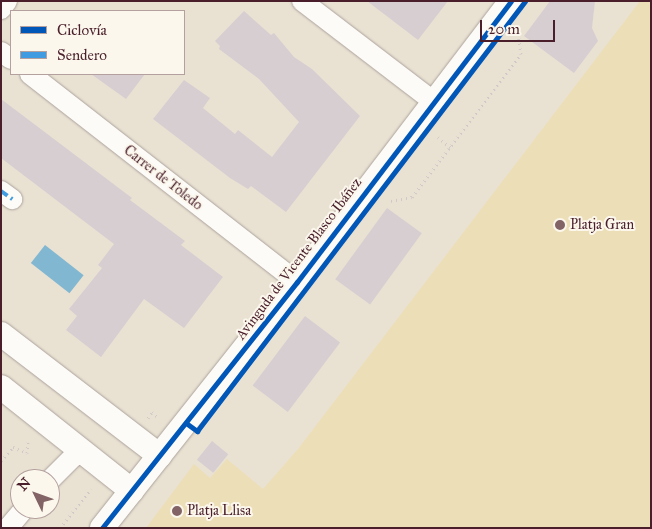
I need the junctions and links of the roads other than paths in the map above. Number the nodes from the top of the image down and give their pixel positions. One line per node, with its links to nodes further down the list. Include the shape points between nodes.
1 (7, 1): 4 (street)
2 (302, 1): 6 (street)
3 (511, 1): 6 (street, Avinguda de Vicente Blasco Ibáñez)
4 (1, 9)
5 (31, 75): 7 (street, Carrer de Toledo)
6 (433, 102): 7 (street, Avinguda de Vicente Blasco Ibáñez)
7 (297, 282): 11 (street, Avinguda de Vicente Blasco Ibáñez)
8 (1, 334): 11 (street)
9 (1, 387): 10 (street)
10 (86, 453): 12 (street, via 74,456); 13 (street)
11 (160, 456): 13 (street, Avinguda de Vicente Blasco Ibáñez)
12 (60, 470)
13 (132, 491): 14 (street, Avinguda de Vicente Blasco Ibáñez)
14 (102, 528)

